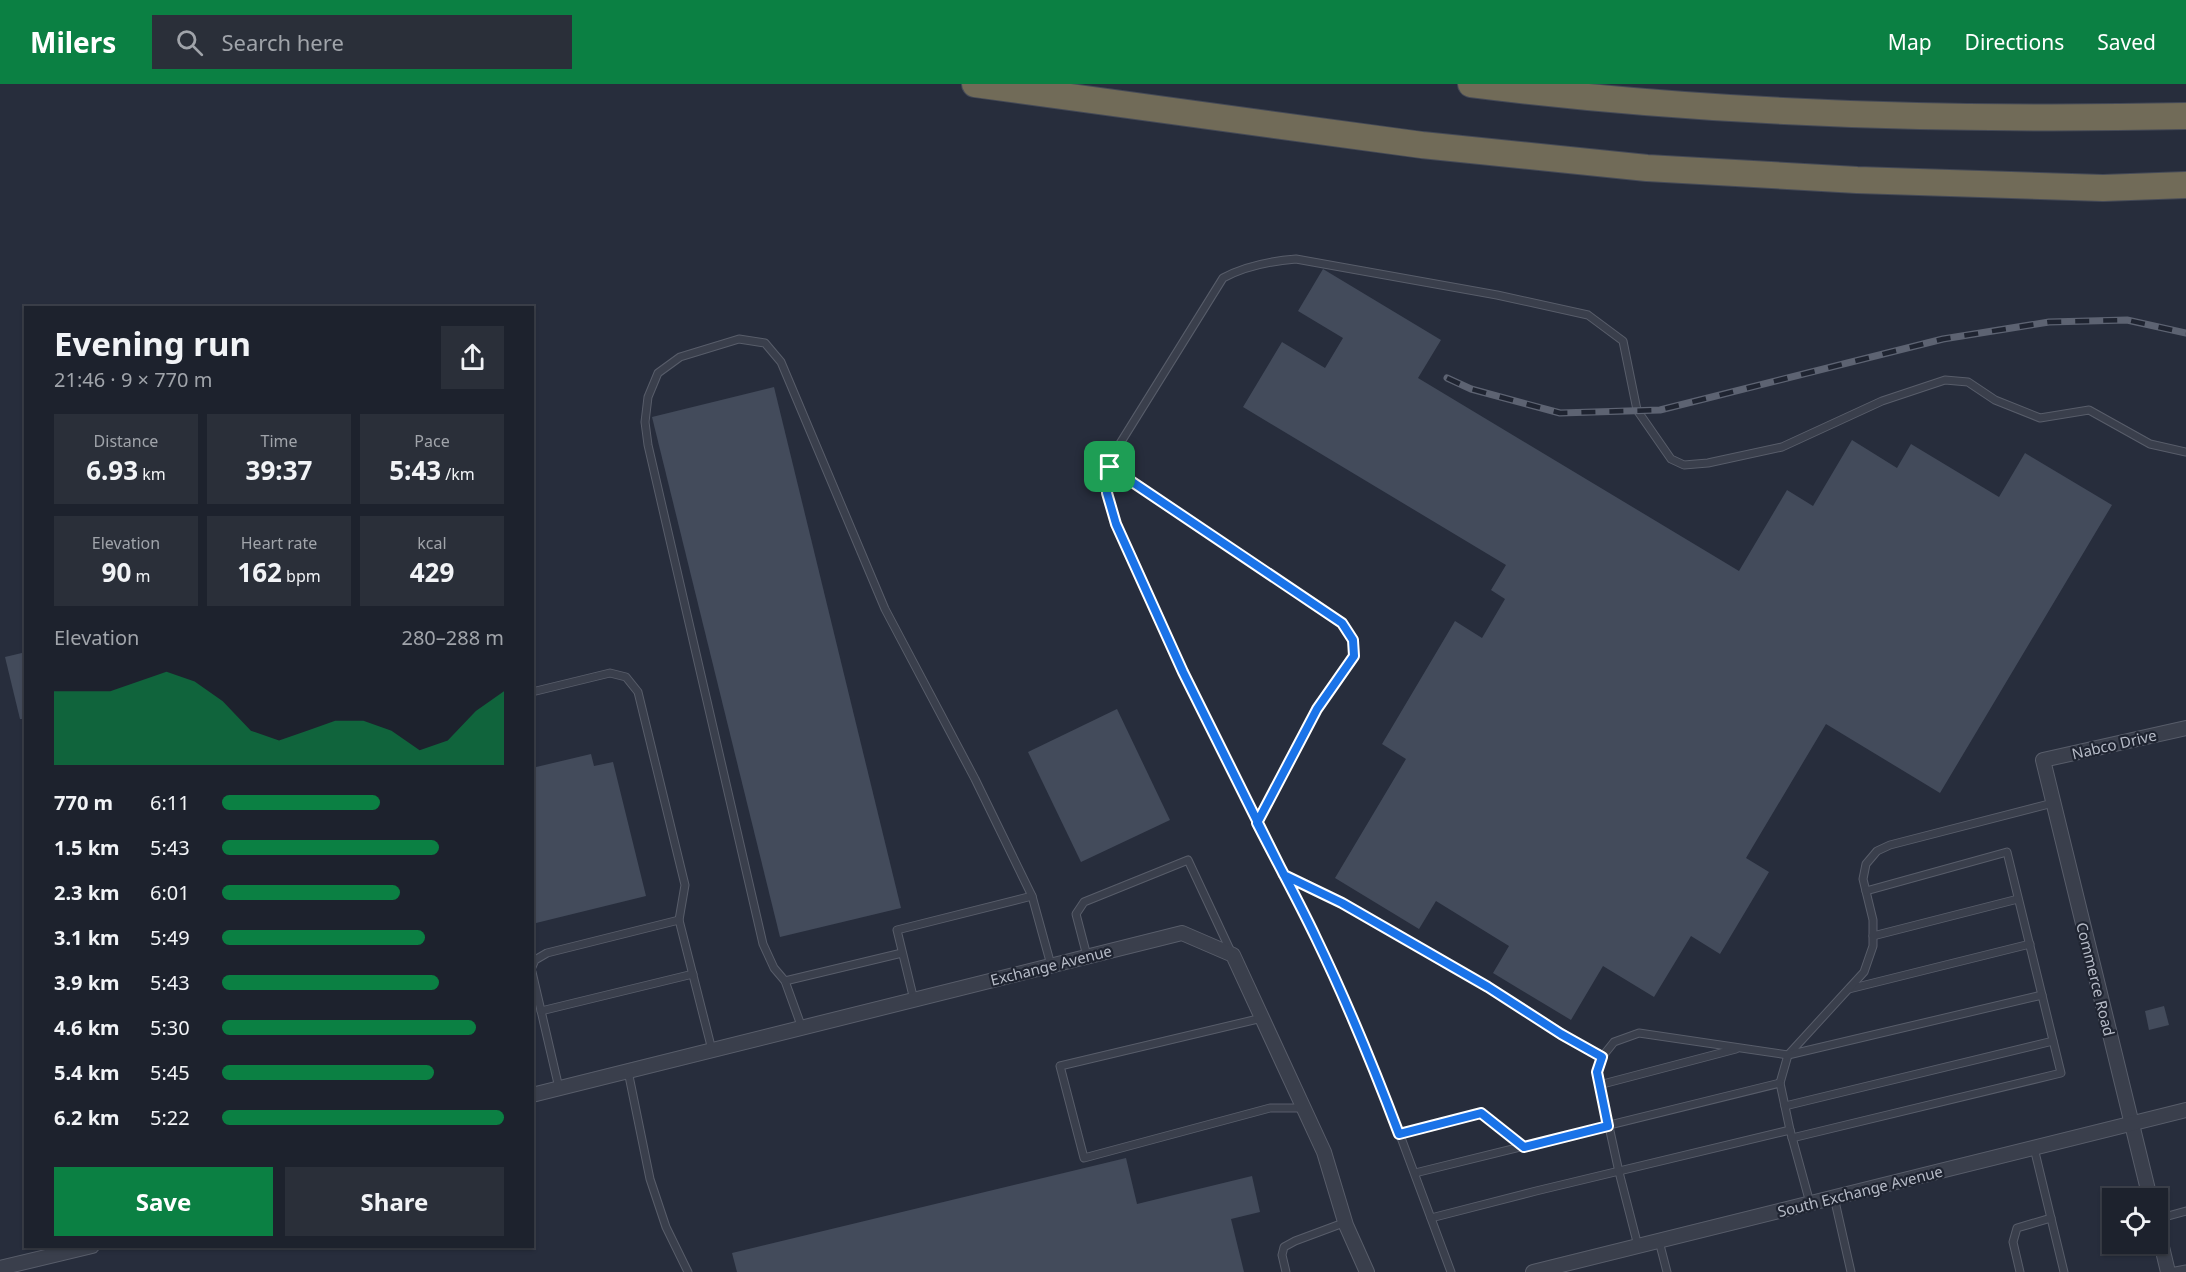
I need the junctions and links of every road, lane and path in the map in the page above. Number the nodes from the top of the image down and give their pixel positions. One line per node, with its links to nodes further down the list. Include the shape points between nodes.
1 (975, 84): 4 (highway, via 1422,145 1647,168 1881,181 2103,188)
2 (1471, 84): 3 (highway, via 1568,96 1809,112 2081,118)
3 (2186, 116)
4 (2186, 186)
5 (2186, 452): 6 (lane, via 2150,444 2089,410 2040,418 1995,400 1968,381 1945,380 1882,401 1782,447 1684,465 1671,459 1637,410 1623,341 1588,315 1296,259 1237,270 1222,278 1111,458)
6 (1110, 467): 11 (lane, via 1107,493 1116,524); 11 (lane, via 1342,623 1353,640 1354,656 1317,709)
7 (536, 691): 16 (lane, via 610,673 626,678 638,692 685,885)
8 (2186, 728): 9 (street, Nabco Drive)
9 (2043, 760): 10 (street, Commerce Road)
10 (2053, 803): 13 (lane, via 1877,851 1866,864); 46 (street, Commerce Road)
11 (1257, 823): 12 (lane)
12 (1284, 875): 37 (lane, via 1342,903); 49 (lane, via 1317,939)
13 (1866, 891): 15 (lane, via 2007,852); 17 (lane)
14 (1032, 896): 19 (lane, via 897,930); 23 (lane); 26 (lane, via 885,609 781,362 765,343 739,339 680,357 658,373 648,397 648,446 763,944)
15 (2019, 899): 17 (lane); 18 (lane)
16 (679, 920): 22 (lane, via 547,954); 24 (lane)
17 (1873, 936): 27 (lane, via 1864,972)
18 (2030, 944): 27 (lane); 28 (lane)
19 (902, 953): 26 (lane); 29 (lane)
20 (1233, 955): 21 (street, Exchange Avenue, via 1182,933); 21 (lane, via 1188,860 1084,902 1076,914); 31 (street)
21 (1087, 956): 23 (street, Exchange Avenue)
22 (534, 963)
23 (1051, 965): 29 (street, Exchange Avenue)
24 (693, 974): 30 (lane); 35 (lane)
25 (534, 980): 30 (lane)
26 (785, 981): 32 (lane)
27 (1849, 988): 36 (lane)
28 (2042, 995): 33 (lane); 36 (lane)
29 (914, 1000): 32 (street, Exchange Avenue)
30 (542, 1011): 41 (lane)
31 (1262, 1018): 44 (street); 44 (lane, via 1060,1066 1083,1158 1270,1108)
32 (802, 1028): 35 (street, Exchange Avenue)
33 (2053, 1041): 43 (lane); 50 (lane, via 2061,1073)
34 (1741, 1048): 36 (lane); 37 (lane, via 1639,1033 1614,1042); 40 (lane)
35 (712, 1050): 38 (street, Exchange Avenue)
36 (1788, 1055): 39 (lane)
37 (1602, 1057): 40 (lane, via 1597,1072)
38 (628, 1071): 41 (street, Exchange Avenue); 69 (lane, via 650,1179 666,1227)
39 (1780, 1083): 43 (lane); 47 (lane)
40 (1599, 1084): 47 (lane)
41 (559, 1088): 42 (street, Exchange Avenue)
42 (534, 1094)
43 (1785, 1106): 48 (lane)
44 (1303, 1108): 62 (street, via 1323,1152)
45 (2186, 1110): 46 (street, South Exchange Avenue)
46 (2132, 1123): 52 (street, South Exchange Avenue); 55 (street, Commerce Road)
47 (1608, 1126): 51 (lane); 53 (lane)
48 (1790, 1130): 50 (lane); 53 (lane)
49 (1399, 1134): 51 (lane, via 1481,1113); 54 (lane)
50 (1792, 1138): 57 (lane)
51 (1524, 1147): 54 (lane)
52 (2034, 1148): 56 (street, South Exchange Avenue); 61 (lane)
53 (1619, 1172): 60 (lane); 64 (lane)
54 (1414, 1173): 60 (lane)
55 (2148, 1188)
56 (1834, 1197): 57 (street, South Exchange Avenue); 75 (lane)
57 (1810, 1203): 63 (street, South Exchange Avenue)
58 (2186, 1211): 59 (lane)
59 (2168, 1216)
60 (1431, 1218): 72 (lane)
61 (2051, 1218): 76 (lane, via 2017,1228 2013,1242); 77 (lane)
62 (1346, 1222): 70 (lane, via 1284,1247); 71 (street)
63 (1659, 1240): 64 (street, South Exchange Avenue); 74 (lane)
64 (1638, 1246): 73 (street, South Exchange Avenue)
65 (84, 1248): 67 (street)
66 (2164, 1254): 78 (street)
67 (0, 1268)
68 (2186, 1269): 78 (lane)
69 (688, 1272)
70 (1286, 1272)
71 (1367, 1272)
72 (1451, 1272)
73 (1533, 1272)
74 (1667, 1272)
75 (1851, 1272)
76 (2020, 1272)
77 (2064, 1272)
78 (2169, 1272)

